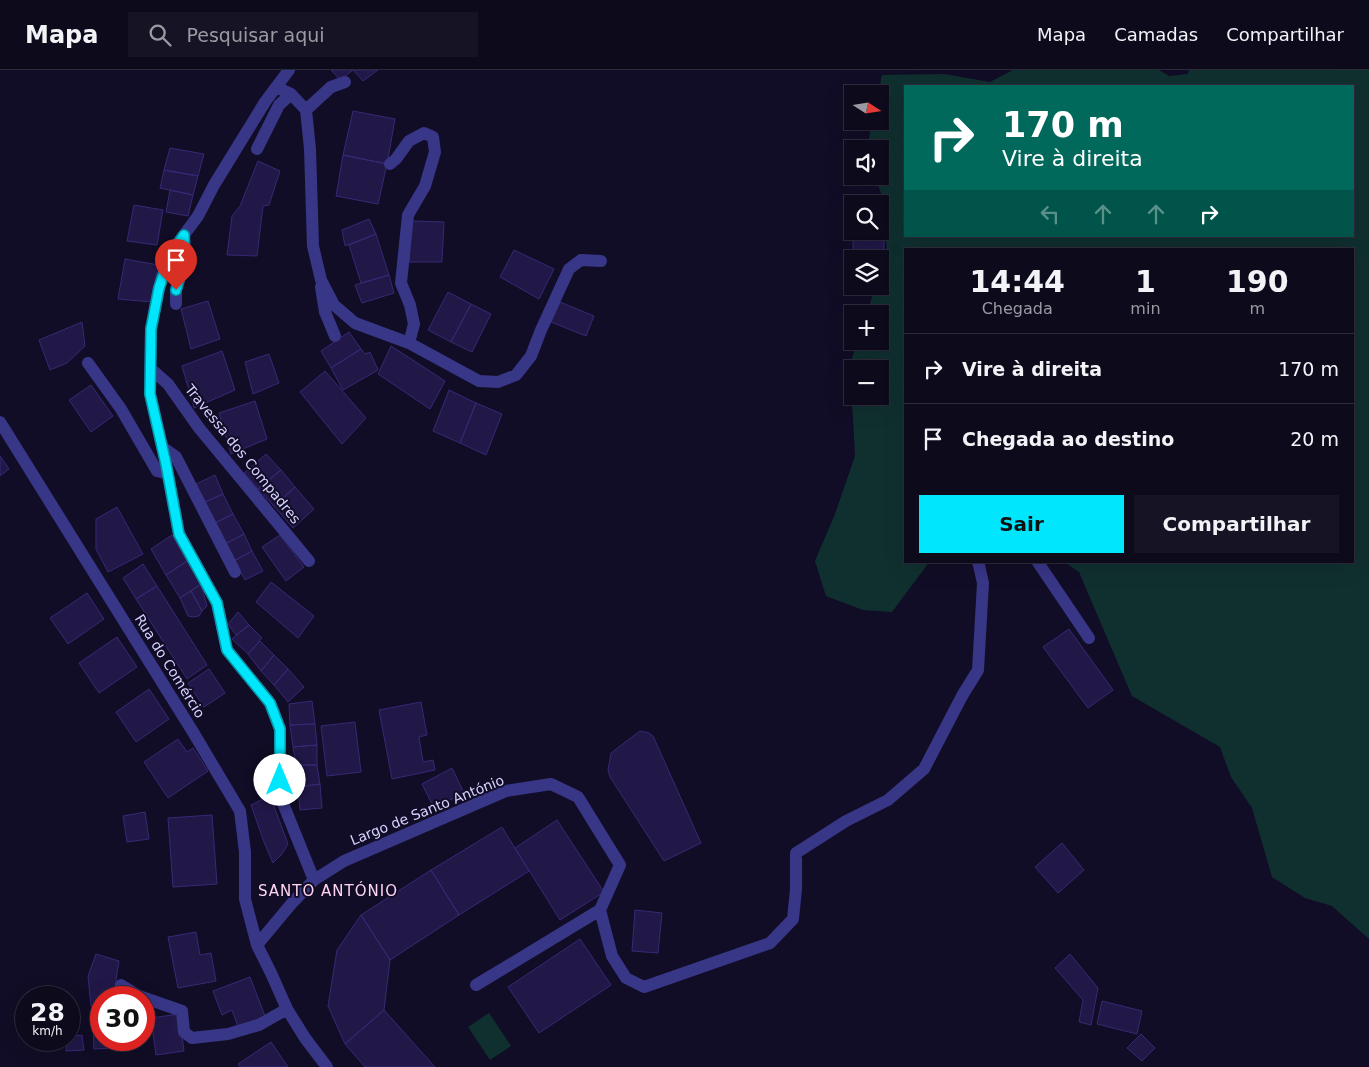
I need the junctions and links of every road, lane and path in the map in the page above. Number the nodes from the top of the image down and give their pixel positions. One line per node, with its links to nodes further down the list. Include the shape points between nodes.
1 (289, 70): 3 (street)
2 (345, 82): 5 (street, via 331,87)
3 (276, 87): 4 (street); 8 (street)
4 (291, 94): 5 (street); 6 (street, via 279,105)
5 (306, 110): 10 (street, via 314,246)
6 (257, 149)
7 (390, 164): 13 (street, via 410,141 424,133 433,137 435,152 425,186 408,215 401,283 414,324)
8 (184, 235): 11 (street, via 185,259 176,290); 15 (street, via 170,255 159,288 151,329)
9 (601, 261): 13 (street, via 581,260 569,269 531,356 516,376 498,382 479,382)
10 (320, 280): 12 (street, via 325,312); 13 (street, via 334,305 356,323)
11 (176, 304)
12 (335, 336)
13 (409, 344)
14 (88, 363): 18 (street, via 121,409 157,471)
15 (151, 369): 17 (street, via 150,394); 19 (street, Travessa dos Compadres, via 168,384 199,428)
16 (0, 422): 26 (street, Rua do Comércio, via 240,811 246,852 245,899)
17 (162, 448): 18 (street); 22 (street, via 176,457)
18 (168, 473): 24 (street, via 179,534 217,603 227,650 270,703 280,729 280,796)
19 (309, 561)
20 (978, 563): 25 (street, via 983,583 978,670 924,769 888,800 846,821 796,853 793,919 770,943 644,987 626,978 612,956)
21 (1038, 563): 23 (street)
22 (235, 572)
23 (1088, 638)
24 (314, 880): 25 (street, Largo de Santo António, via 344,861 506,791 551,784 578,797 620,865); 26 (street, Largo de Santo António)
25 (600, 910): 28 (street)
26 (257, 945): 29 (street, Rua do Comércio)
27 (121, 985): 29 (street, via 139,996 182,1011 184,1032 192,1038 228,1034 259,1025)
28 (476, 985)
29 (287, 1010): 30 (street, Rua do Comércio)
30 (327, 1067)

